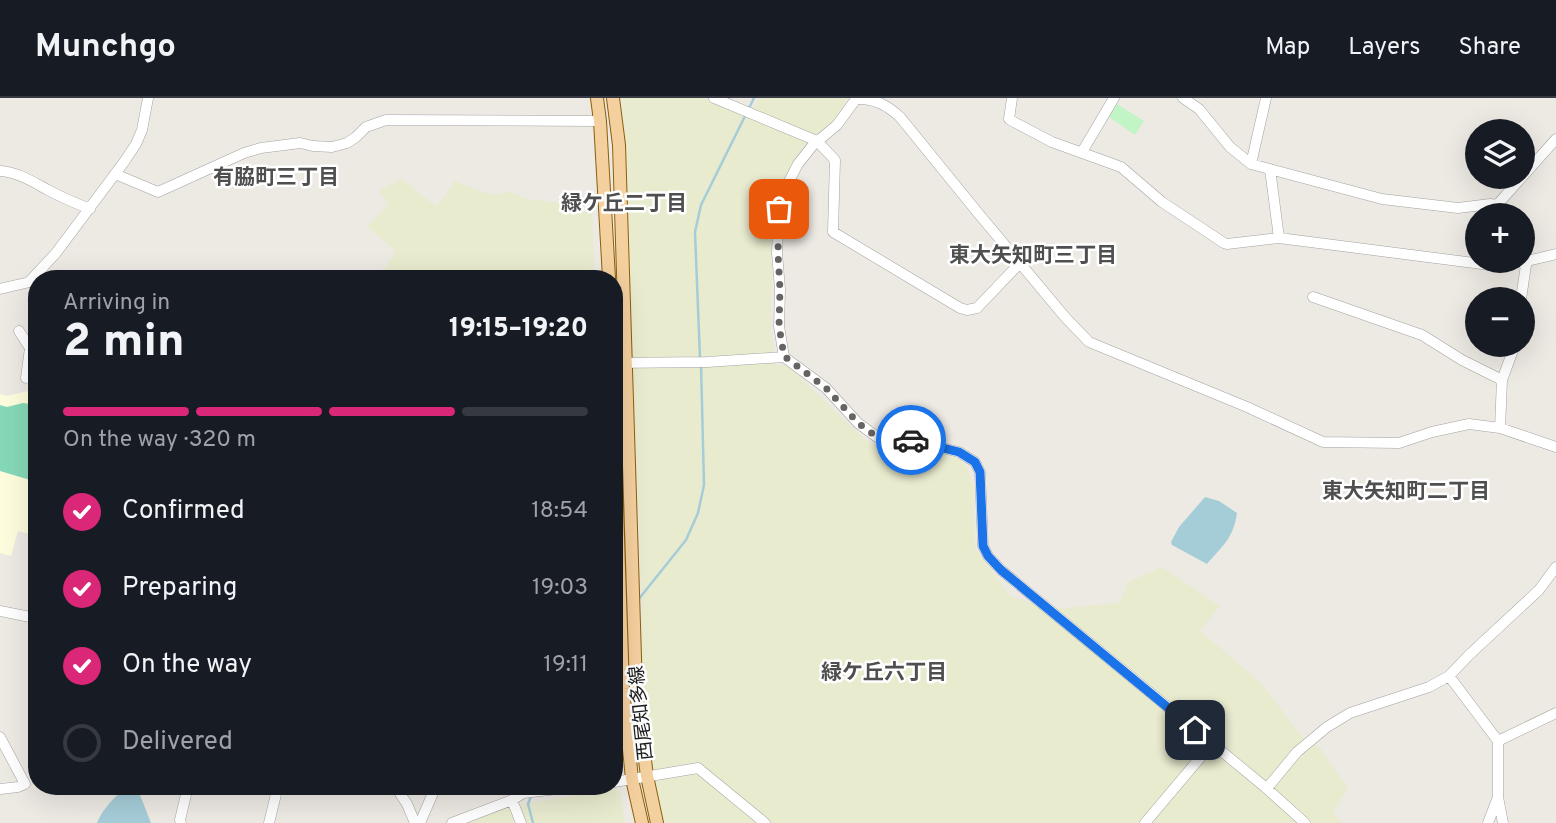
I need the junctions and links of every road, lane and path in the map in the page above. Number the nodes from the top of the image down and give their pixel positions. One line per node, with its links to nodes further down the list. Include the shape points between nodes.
1 (148, 98): 17 (street, via 136,144)
2 (597, 98): 10 (main road)
3 (613, 98): 28 (main road, 西尾知多線, via 619,145)
4 (714, 98): 12 (street)
5 (1012, 98): 13 (street, via 1009,119)
6 (1114, 98): 13 (street)
7 (1183, 98): 14 (street)
8 (1266, 98): 14 (street)
9 (855, 99): 12 (street, via 837,125); 25 (street, via 877,101 900,117)
10 (600, 121): 17 (street, via 386,120 332,147 300,143 244,153 158,192); 27 (main road)
11 (1556, 139): 18 (street)
12 (817, 141): 25 (street, via 835,160 833,232 844,240 967,310 977,308); 34 (street, via 786,185 779,209 779,326)
13 (1083, 152): 21 (street, via 1125,169 1224,243)
14 (1251, 164): 15 (street)
15 (1270, 169): 19 (street, via 1382,199); 21 (street)
16 (0, 172): 20 (street, via 26,178)
17 (115, 174): 20 (street)
18 (1505, 203)
19 (1465, 208)
20 (90, 209): 26 (street)
21 (1279, 238): 24 (street)
22 (1556, 254): 23 (street)
23 (1535, 258)
24 (1465, 262)
25 (1020, 263): 41 (street, via 1089,342 1323,442 1399,443 1469,424)
26 (42, 270)
27 (608, 270)
28 (620, 270)
29 (28, 282): 30 (street)
30 (0, 289)
31 (1313, 297): 39 (street, via 1422,335)
32 (19, 331): 33 (street)
33 (28, 339)
34 (784, 356): 36 (street); 54 (street, via 877,437 944,448 975,462 980,472 983,546 988,556)
35 (1511, 357): 39 (street)
36 (623, 363)
37 (28, 368): 38 (street)
38 (26, 377)
39 (1502, 380): 41 (street)
40 (623, 417): 46 (main road, 西尾知多線, via 633,599)
41 (1500, 428): 42 (street)
42 (1556, 447)
43 (623, 567): 46 (main road, 西尾知多線)
44 (1556, 567): 49 (street, via 1539,590)
45 (0, 611): 47 (street)
46 (627, 615): 48 (main road, 西尾知多線); 55 (main road, 西尾知多線)
47 (28, 617)
48 (623, 626)
49 (1449, 676): 53 (street); 58 (street, via 1350,713 1314,737)
50 (623, 689): 56 (main road, 西尾知多線)
51 (1556, 713): 53 (street)
52 (0, 737): 59 (street, via 25,784)
53 (1498, 741): 65 (street)
54 (1215, 747): 58 (street); 75 (street, via 1210,746)
55 (647, 776): 56 (street); 73 (main road, 西尾知多線); 74 (street, via 698,768)
56 (632, 779): 57 (street); 72 (main road, 西尾知多線)
57 (623, 780)
58 (1265, 787): 76 (street)
59 (0, 789)
60 (186, 795): 67 (street)
61 (276, 795): 68 (street)
62 (401, 795): 69 (street)
63 (431, 795): 69 (street)
64 (521, 795): 66 (street)
65 (1498, 797): 77 (street); 78 (street)
66 (512, 800): 70 (street); 71 (street)
67 (181, 823)
68 (269, 823)
69 (417, 823)
70 (452, 823)
71 (521, 823)
72 (642, 823)
73 (657, 823)
74 (765, 823)
75 (1145, 823)
76 (1306, 823)
77 (1488, 823)
78 (1503, 823)

